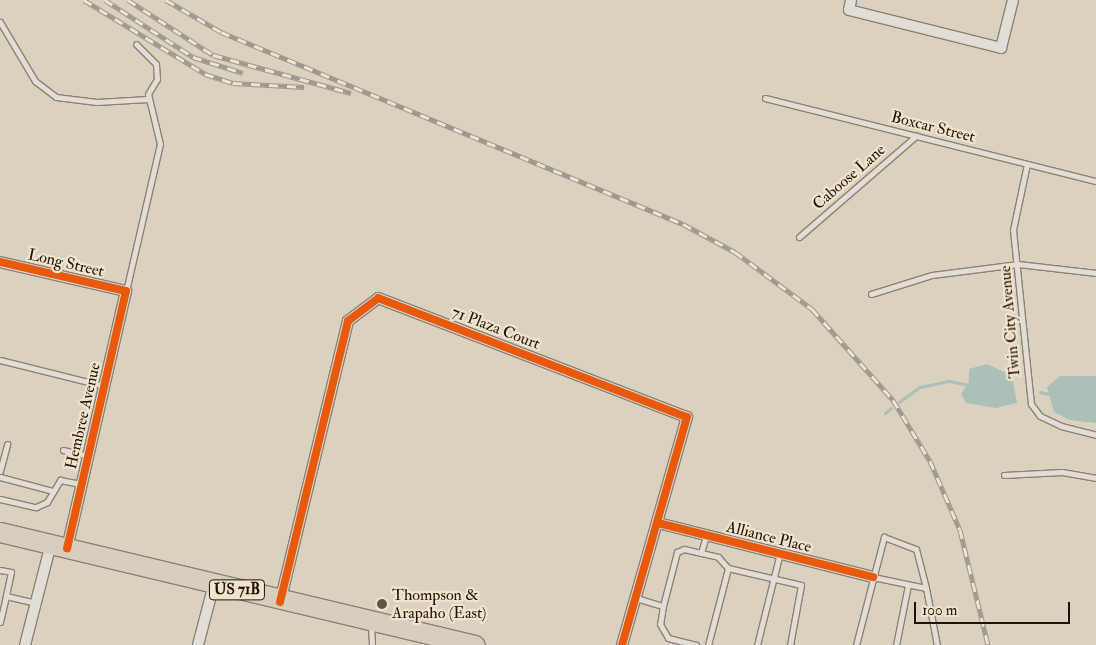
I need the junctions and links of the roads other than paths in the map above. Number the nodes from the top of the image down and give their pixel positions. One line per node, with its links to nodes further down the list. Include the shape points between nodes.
1 (1013, 0): 2 (street, via 1001,48)
2 (850, 5)
3 (0, 22): 6 (lane, via 35,81 56,96 97,102)
4 (136, 44): 6 (lane, via 156,64 157,79)
5 (765, 98): 7 (lane, Boxcar Street)
6 (148, 99): 14 (lane, via 160,144)
7 (916, 136): 8 (lane, Boxcar Street); 10 (lane, Caboose Lane)
8 (1027, 164): 9 (lane, Boxcar Street); 12 (lane, Twin City Avenue, via 1014,214)
9 (1096, 181)
10 (799, 237)
11 (0, 262): 14 (street, Long Street)
12 (1018, 264): 13 (lane); 15 (lane, via 932,275); 18 (lane, Twin City Avenue, via 1030,404 1040,416 1061,426)
13 (1096, 273)
14 (126, 291): 17 (street, Hembree Avenue)
15 (871, 294)
16 (0, 360): 17 (lane)
17 (104, 386): 21 (street, Hembree Avenue)
18 (1096, 435)
19 (7, 444): 22 (lane)
20 (63, 450): 21 (lane)
21 (88, 456): 26 (street, Hembree Avenue)
22 (0, 471)
23 (1004, 474): 25 (lane, via 1062,472)
24 (0, 477): 27 (lane)
25 (1096, 478)
26 (81, 484): 27 (lane, via 60,480); 32 (street, Hembree Avenue)
27 (53, 491): 28 (lane, via 47,502 36,507)
28 (0, 499)
29 (658, 523): 31 (street, Alliance Place); 42 (street, 71 Plaza Court); 44 (street, 71 Plaza Court, via 687,417 378,298 348,321)
30 (0, 532): 32 (highway, US 71B)
31 (706, 535): 33 (lane); 34 (street, Alliance Place)
32 (59, 546): 39 (highway, US 71B); 45 (street, Hembree Avenue)
33 (701, 553): 35 (lane, via 718,557); 46 (lane, via 684,549 677,552)
34 (780, 554): 37 (street, Alliance Place); 38 (lane)
35 (728, 568): 38 (lane); 55 (lane)
36 (0, 570): 43 (lane, via 11,572)
37 (873, 577): 40 (lane); 41 (lane, via 884,537 916,549); 58 (lane)
38 (774, 579): 56 (lane); 57 (lane, via 801,585 803,590)
39 (214, 584): 44 (highway, US 71B); 50 (street)
40 (908, 585): 41 (lane); 59 (lane)
41 (926, 588): 60 (lane)
42 (636, 598): 46 (lane); 53 (street, 71 Plaza Court)
43 (4, 599): 45 (lane); 47 (lane)
44 (280, 602): 48 (highway, US 71B)
45 (36, 603): 49 (street, Hembree Avenue)
46 (664, 606): 54 (lane, via 660,624 668,638)
47 (0, 622)
48 (372, 622): 51 (lane); 52 (highway, US 71B)
49 (24, 645)
50 (198, 645)
51 (372, 645)
52 (475, 645)
53 (622, 645)
54 (696, 645)
55 (708, 645)
56 (757, 645)
57 (790, 645)
58 (856, 645)
59 (896, 645)
60 (937, 645)

